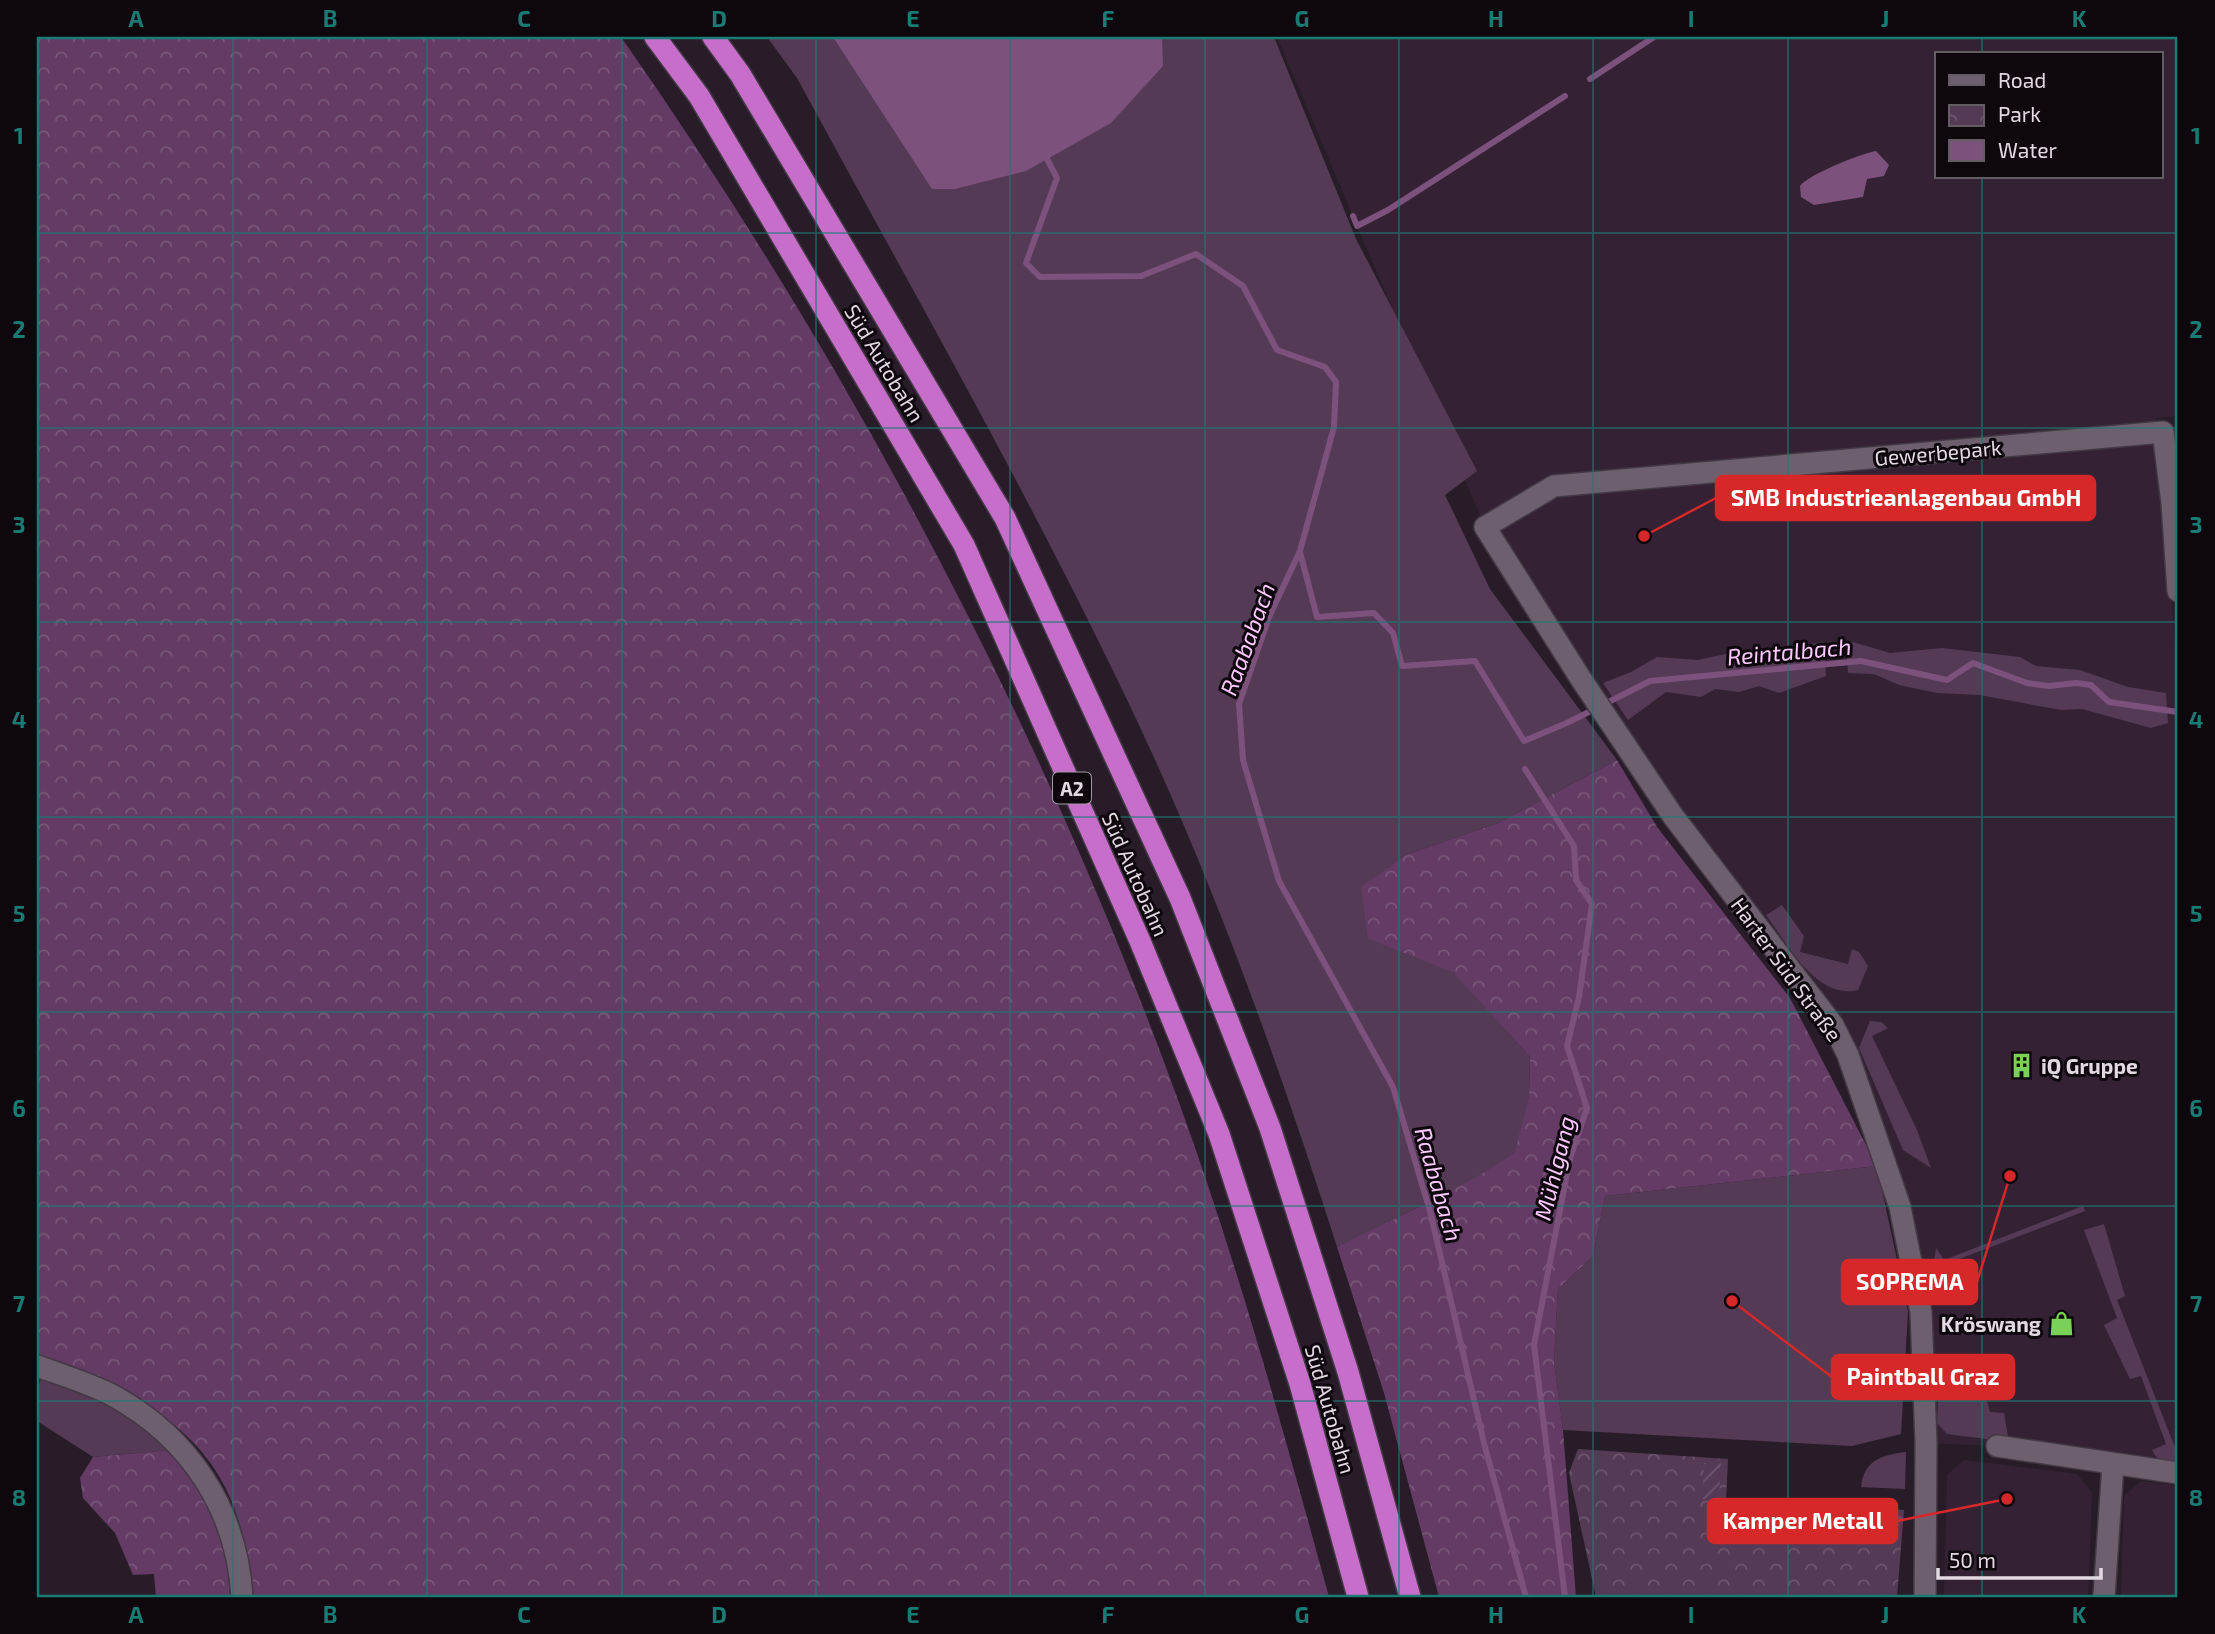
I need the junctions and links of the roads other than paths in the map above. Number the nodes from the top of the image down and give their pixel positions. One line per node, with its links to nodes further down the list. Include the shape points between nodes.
1 (655, 37): 11 (highway, Süd Autobahn / A2, via 699,96 964,545 1140,941 1219,1134 1300,1384)
2 (713, 37): 12 (highway, Süd Autobahn / A2, via 740,74 1005,517 1180,898 1270,1128 1348,1372)
3 (1554, 486): 4 (street, Gewerbepark, via 2162,432); 13 (street, Harter Süd Straße, via 1485,527 1673,816 1833,1025 1848,1055 1900,1207 1920,1312 1926,1443)
4 (2175, 502): 5 (street, Gewerbepark)
5 (2178, 591)
6 (37, 1366): 10 (street, via 112,1395 188,1454 218,1500 240,1568)
7 (1997, 1446): 8 (street)
8 (2113, 1464): 9 (street); 14 (street)
9 (2178, 1473)
10 (242, 1597)
11 (1358, 1597)
12 (1410, 1597)
13 (1924, 1597)
14 (2104, 1597)

